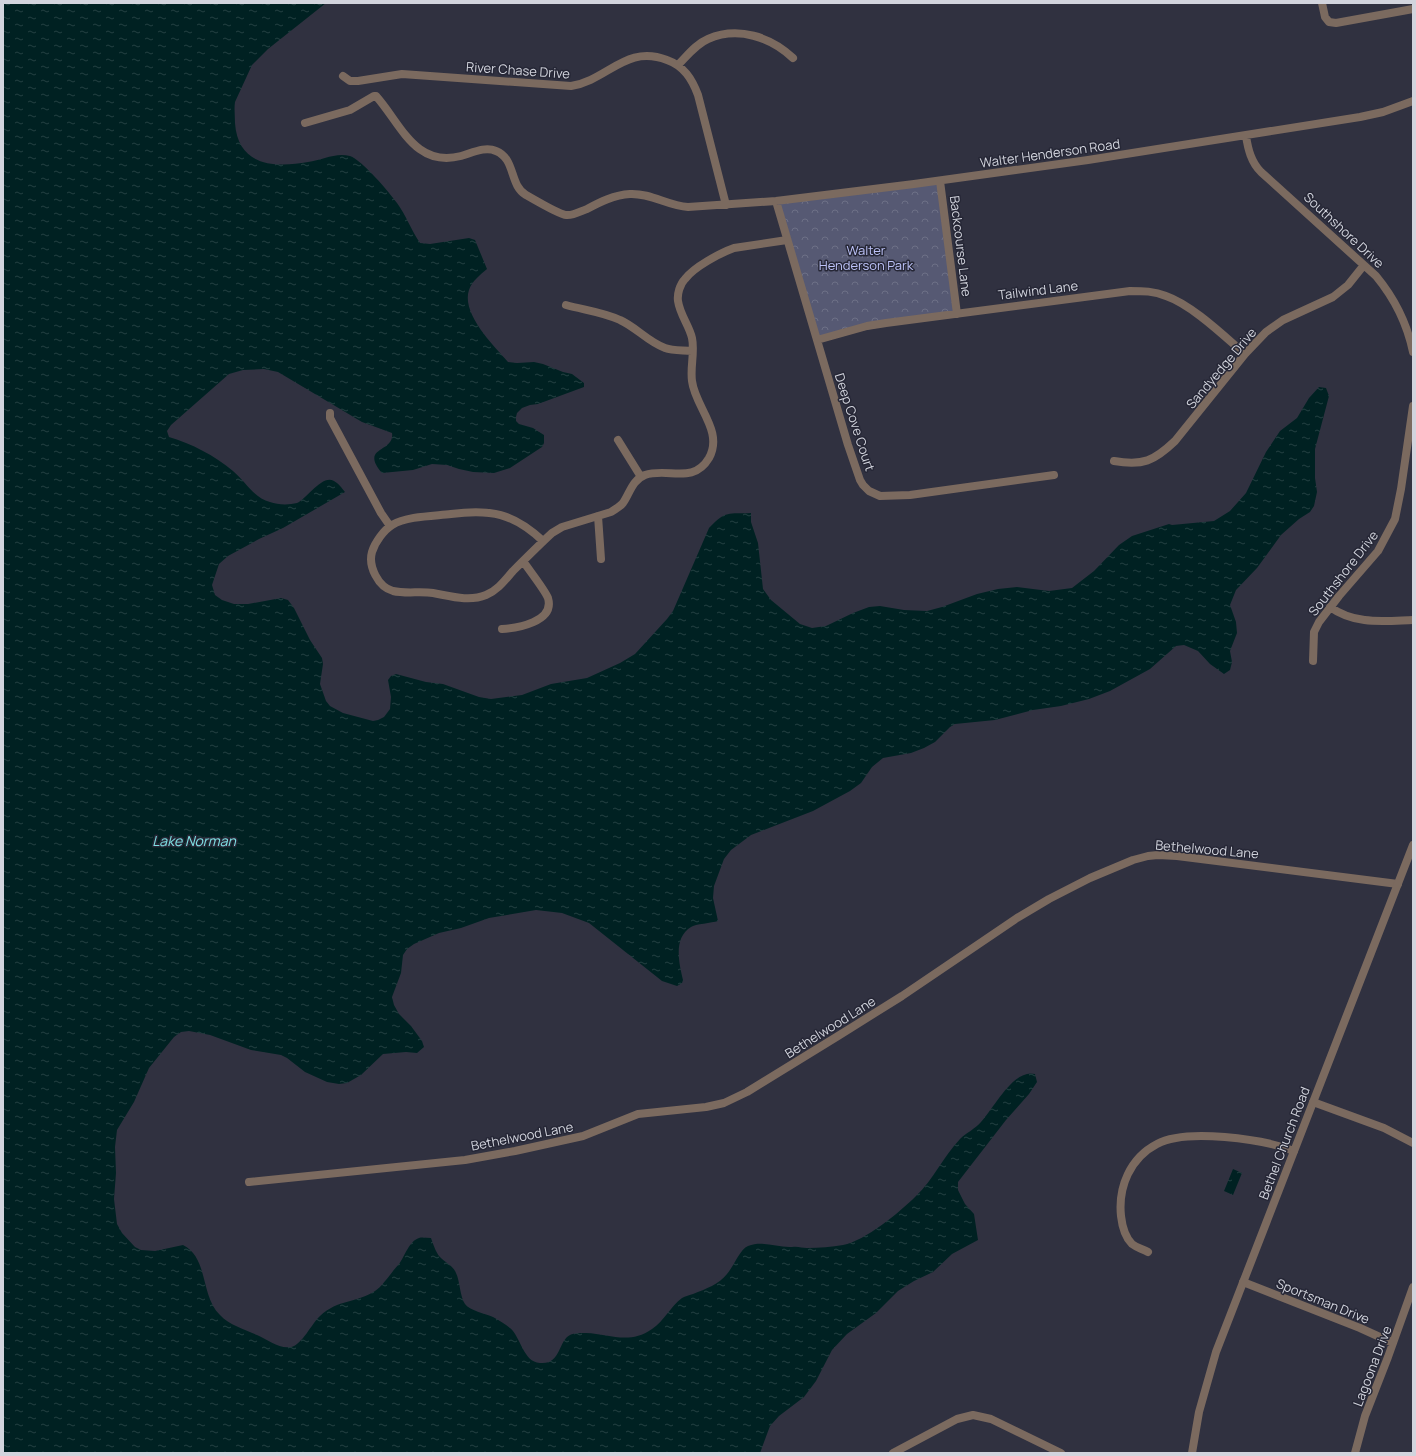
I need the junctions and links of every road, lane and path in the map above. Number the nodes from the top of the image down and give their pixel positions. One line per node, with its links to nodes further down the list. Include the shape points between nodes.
1 (1322, 3): 2 (street, via 1325,17 1329,22 1336,23)
2 (1413, 9)
3 (793, 58): 4 (street, via 783,48 758,36 728,33 708,39 697,46)
4 (678, 65): 5 (street, River Chase Drive, via 660,57 638,56 588,81 571,86 402,74 350,81); 11 (street, River Chase Drive, via 693,82 698,95)
5 (343, 76)
6 (1413, 101): 8 (street, Walter Henderson Road, via 1375,114)
7 (305, 123): 11 (street, Walter Henderson Road, via 350,110 376,96 413,143 428,154 444,159 475,151 496,151 508,161 518,187 524,194 564,215 578,213 608,199 628,194 643,194 669,204 686,207)
8 (1246, 136): 9 (street, Walter Henderson Road); 13 (street, Southshore Drive, via 1251,158 1261,172)
9 (940, 180): 10 (street, Walter Henderson Road); 15 (street, Backcourse Lane)
10 (776, 201): 11 (street, Walter Henderson Road); 12 (street, Deep Cove Court)
11 (726, 205)
12 (787, 240): 16 (street, Deep Cove Court); 17 (street, via 726,251 684,279 678,294 678,302 692,338)
13 (1364, 265): 18 (street, Southshore Drive, via 1396,302 1409,334); 19 (street, Sandyedge Drive, via 1340,292 1273,326)
14 (566, 305): 17 (street, via 618,319 665,348)
15 (957, 314): 16 (street, Tailwind Lane, via 867,326); 19 (street, Tailwind Lane, via 1130,291 1153,292 1181,302)
16 (817, 340): 25 (street, Deep Cove Court, via 860,480 874,494 910,495)
17 (692, 351): 26 (street, via 692,381 699,404 712,430 712,450 704,464 695,471 681,475 652,474)
18 (1413, 352)
19 (1245, 354): 24 (street, Sandyedge Drive, via 1175,441 1159,455 1134,464)
20 (1413, 406): 23 (street, Southshore Drive)
21 (330, 413): 28 (street, via 330,418)
22 (618, 440): 26 (street)
23 (1410, 447): 32 (street, Southshore Drive, via 1395,520 1390,531 1371,561)
24 (1114, 461)
25 (1054, 475)
26 (641, 477): 27 (street, via 618,508)
27 (598, 516): 29 (street, via 562,527); 30 (street)
28 (390, 526): 29 (street, via 413,518 488,512 519,522); 31 (street, via 376,544 371,559 378,580 392,591 431,593 460,598 480,597 497,588)
29 (543, 541): 31 (street)
30 (601, 559)
31 (523, 561): 34 (street, via 548,599 548,609 538,620 526,626)
32 (1330, 607): 33 (street, via 1356,620); 35 (street, Southshore Drive, via 1314,632)
33 (1413, 620)
34 (502, 629)
35 (1313, 661)
36 (1413, 845): 37 (street, Bethel Church Road)
37 (1398, 884): 38 (street, Bethel Church Road); 41 (street, Bethelwood Lane, via 1183,857 1158,855 1133,860 1090,878 1030,910 892,1002 747,1092 724,1103 638,1114 583,1136 473,1158)
38 (1313, 1102): 39 (street, via 1384,1128); 40 (street, Bethel Church Road)
39 (1413, 1143)
40 (1294, 1151): 42 (street, via 1257,1141 1193,1136 1165,1140 1147,1150 1126,1178 1120,1209 1128,1240); 43 (street, Bethel Church Road)
41 (249, 1182)
42 (1148, 1252)
43 (1243, 1282): 46 (street, Sportsman Drive); 49 (street, Bethel Church Road, via 1206,1385)
44 (1413, 1288): 45 (street, Lagoona Drive)
45 (1410, 1305): 46 (street, Lagoona Drive)
46 (1393, 1344): 50 (street, Lagoona Drive, via 1365,1416)
47 (893, 1453): 48 (street, via 957,1418 972,1415 991,1419)
48 (1061, 1453)
49 (1192, 1453)
50 (1355, 1453)

